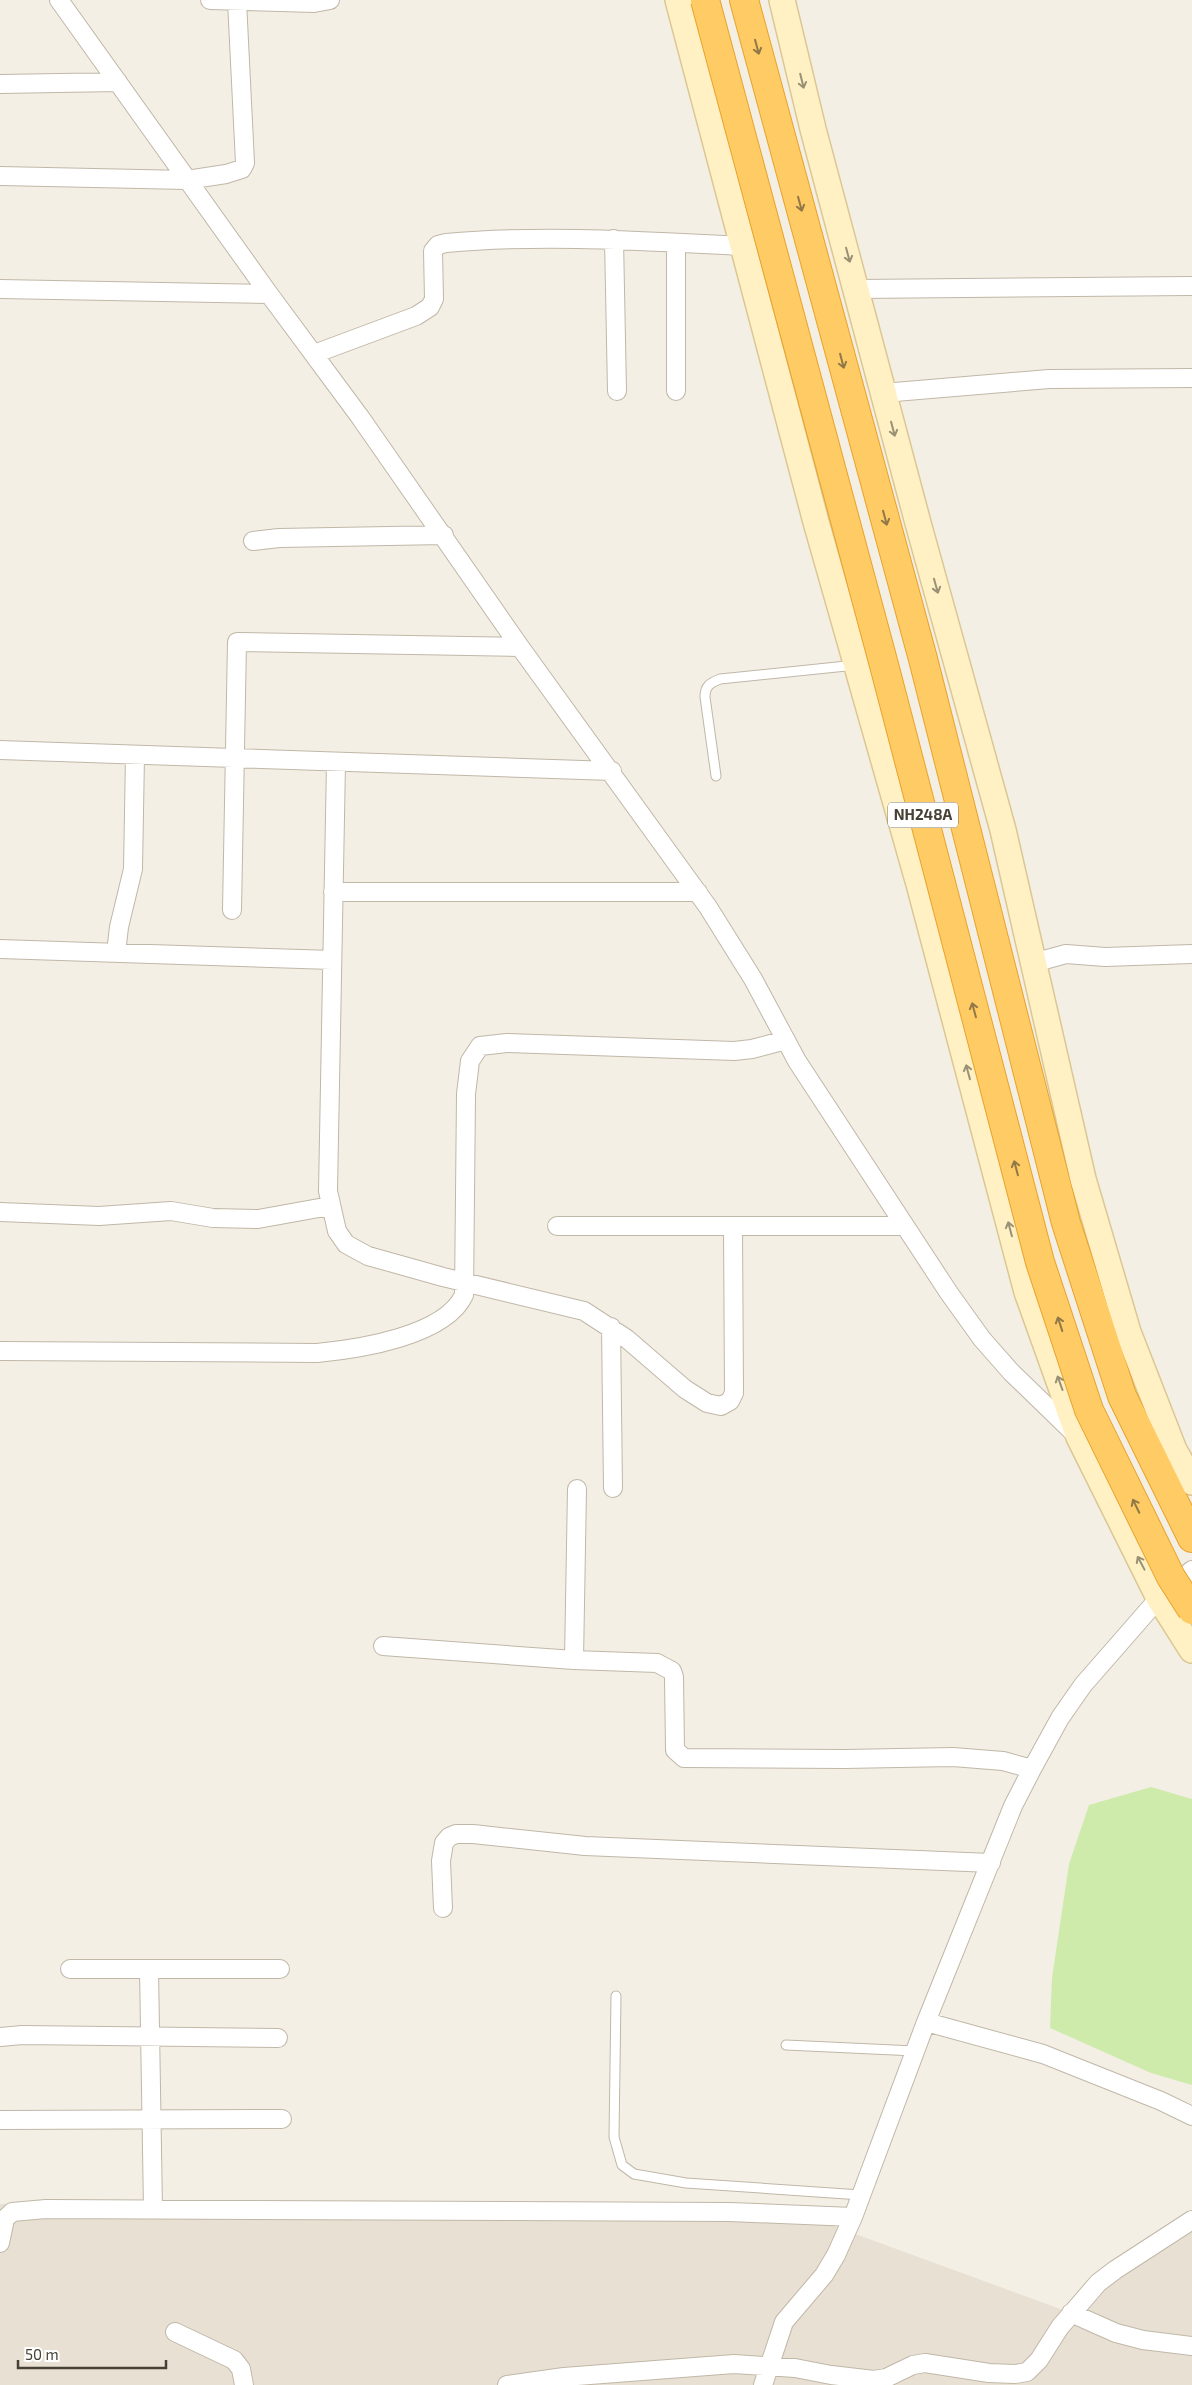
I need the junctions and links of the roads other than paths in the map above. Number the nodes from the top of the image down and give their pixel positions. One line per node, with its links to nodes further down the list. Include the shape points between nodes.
1 (59, 0): 9 (street)
2 (210, 0): 8 (street)
3 (330, 0): 8 (street, via 314,3)
4 (678, 0): 15 (main road)
5 (705, 0): 59 (highway, NH248A, one-way to 5, bridge, via 1171,1577 1089,1410 1040,1262)
6 (744, 0): 56 (highway, NH248A, one-way to 56, via 923,659 1066,1223 1122,1396)
7 (782, 0): 18 (main road, one-way to 18)
8 (237, 1): 12 (street, via 245,163 238,171)
9 (118, 82): 10 (street); 12 (street)
10 (0, 84)
11 (0, 176): 12 (street)
12 (187, 180): 19 (street)
13 (614, 240): 14 (street); 20 (street, via 500,238 438,245 433,251 434,299 430,307 416,316); 22 (street)
14 (676, 243): 15 (street); 23 (street)
15 (742, 246): 28 (main road)
16 (1192, 286): 18 (street)
17 (0, 289): 19 (street)
18 (857, 289): 24 (main road)
19 (269, 294): 20 (street)
20 (314, 354): 25 (street)
21 (1192, 378): 24 (street, via 1049,379)
22 (617, 391)
23 (676, 391)
24 (883, 393): 42 (main road, one-way to 42, via 1003,830)
25 (444, 535): 26 (street); 27 (street)
26 (253, 541)
27 (520, 647): 31 (street, via 237,642); 33 (street)
28 (856, 665): 34 (lane, via 712,682 707,686 704,697); 52 (main road, one-way to 28, via 1027,1292 922,893)
29 (0, 750): 30 (street)
30 (135, 756): 31 (street); 39 (street, via 133,869)
31 (236, 760): 32 (street); 37 (street)
32 (336, 763): 33 (street); 35 (street)
33 (612, 771): 36 (street)
34 (716, 776)
35 (333, 892): 36 (street); 41 (street)
36 (698, 892): 43 (street, via 753,979)
37 (232, 910)
38 (0, 949): 39 (street)
39 (116, 953): 41 (street)
40 (1192, 954): 42 (street, via 1105,957 1066,954)
41 (332, 960): 44 (street)
42 (1033, 964): 53 (main road, via 1083,1179 1128,1332 1174,1450)
43 (786, 1040): 48 (street); 49 (street, via 734,1051 507,1042 480,1046 470,1061 466,1094)
44 (330, 1206): 45 (street, via 258,1219 213,1218 171,1211 99,1216); 49 (street, via 337,1231 346,1244 368,1256)
45 (0, 1212)
46 (557, 1226): 47 (street)
47 (733, 1226): 48 (street); 50 (street, via 734,1393 730,1401 721,1406 707,1403 684,1389)
48 (904, 1226): 52 (street, via 982,1339 1011,1372)
49 (465, 1282): 50 (street, via 584,1311); 51 (street, via 459,1306 450,1315 434,1324 363,1348 317,1353)
50 (611, 1327): 54 (street)
51 (0, 1350)
52 (1079, 1437): 58 (main road, one-way to 52)
53 (1192, 1482)
54 (613, 1488)
55 (577, 1489): 62 (street)
56 (1192, 1538)
57 (1192, 1570): 58 (street)
58 (1158, 1598): 61 (main road); 63 (street, via 1072,1698)
59 (1192, 1610)
60 (383, 1646): 62 (street)
61 (1192, 1650)
62 (574, 1660): 63 (street, via 657,1663 672,1671 674,1743 675,1750 684,1758 952,1757 1003,1761)
63 (1032, 1769): 64 (street, via 1013,1806)
64 (991, 1863): 65 (street, via 604,1847 456,1834 449,1837 443,1850); 70 (street)
65 (443, 1908)
66 (70, 1969): 67 (street)
67 (149, 1969): 68 (street); 72 (street)
68 (280, 1969)
69 (616, 1996): 80 (lane, via 614,2137 622,2165 634,2174 686,2183)
70 (926, 2022): 75 (street); 76 (street, via 1043,2054)
71 (0, 2037): 72 (street)
72 (150, 2037): 73 (street); 77 (street)
73 (278, 2038)
74 (786, 2045): 75 (lane)
75 (915, 2050): 80 (street)
76 (1192, 2116)
77 (151, 2118): 78 (street); 79 (street); 81 (street)
78 (282, 2119)
79 (0, 2120)
80 (862, 2195): 82 (street)
81 (152, 2209): 82 (street, via 730,2212); 84 (street, via 21,2210 12,2212 6,2219)
82 (853, 2217): 88 (street, via 824,2276 784,2322)
83 (1192, 2220): 85 (street, via 1115,2270)
84 (0, 2242)
85 (1071, 2312): 87 (street, via 1116,2334); 91 (street)
86 (176, 2332): 92 (street, via 234,2360 241,2369)
87 (1192, 2346)
88 (770, 2365): 89 (street, via 734,2364); 90 (street, via 874,2380); 94 (street)
89 (643, 2378): 93 (street, via 564,2377)
90 (898, 2378): 91 (street, via 913,2365 925,2363)
91 (1025, 2378)
92 (244, 2385)
93 (506, 2385)
94 (763, 2385)

